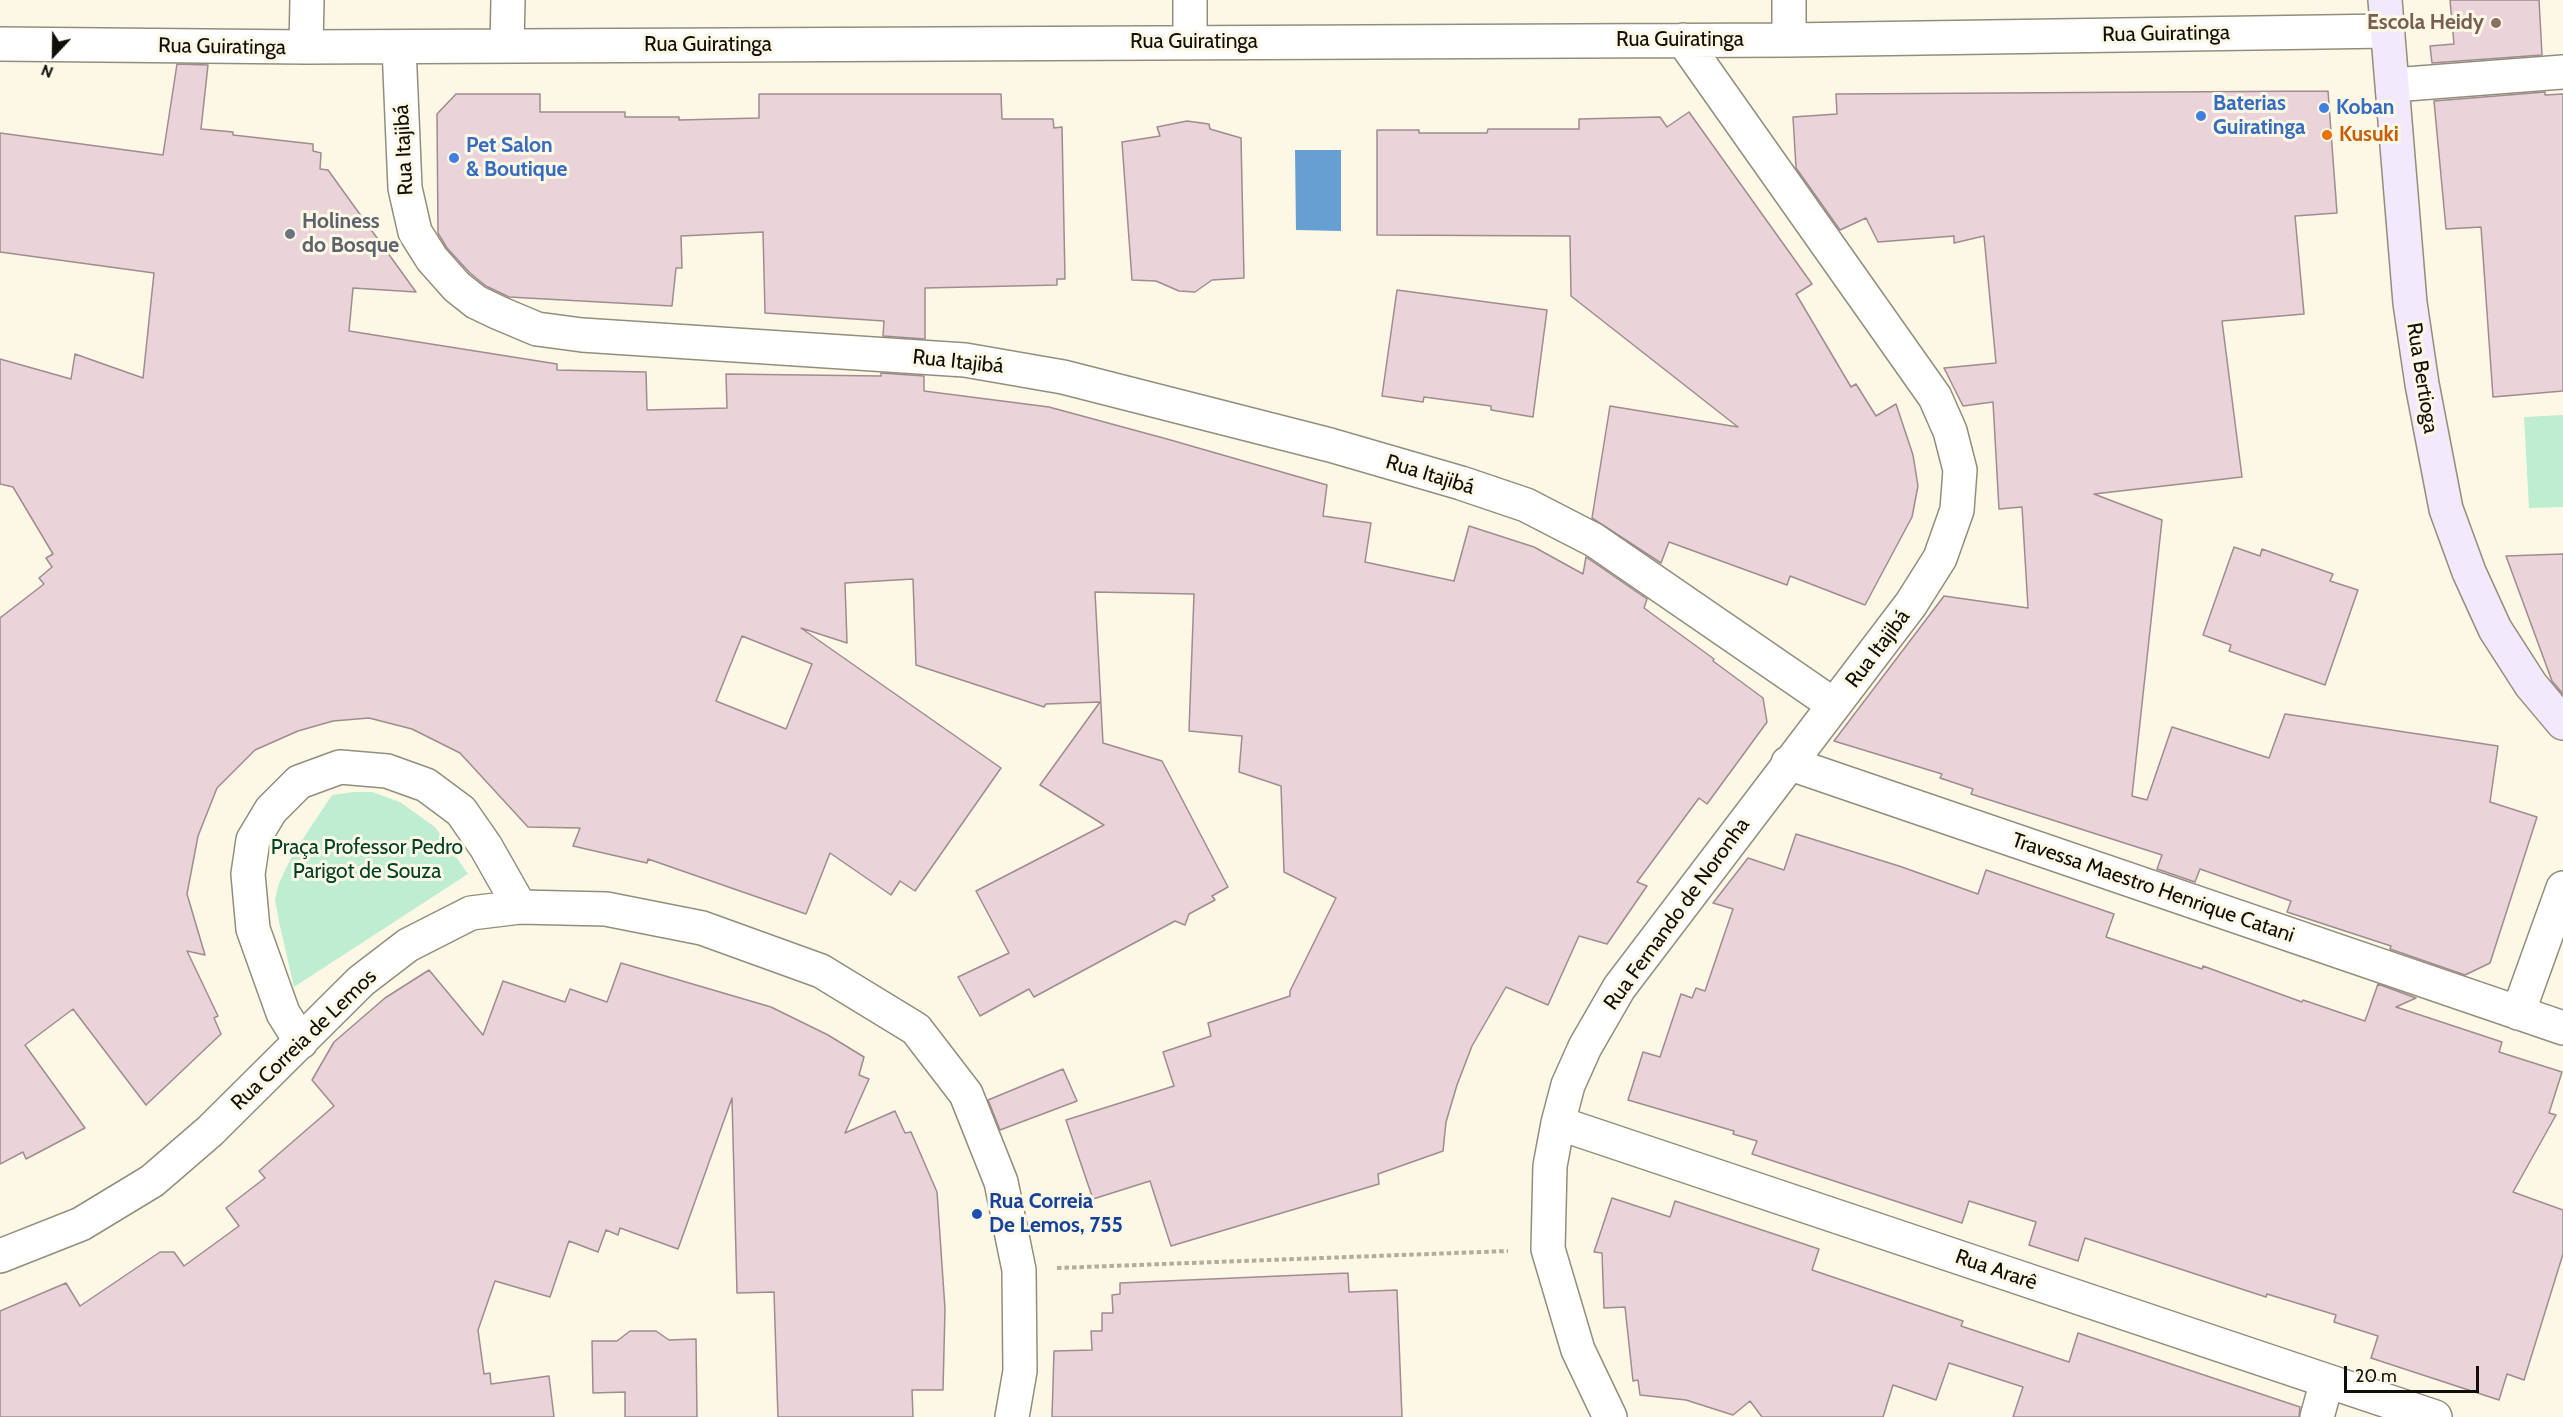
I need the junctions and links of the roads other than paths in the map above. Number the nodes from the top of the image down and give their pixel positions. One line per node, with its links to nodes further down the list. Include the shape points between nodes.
1 (307, 0): 11 (street)
2 (508, 0): 10 (street)
3 (1190, 0): 8 (street)
4 (1790, 0): 7 (street)
5 (2387, 16): 7 (street, Rua Guiratinga); 14 (street, Rua Bertioga)
6 (1683, 40): 7 (street, Rua Guiratinga); 8 (street, Rua Guiratinga); 15 (street, Rua Itajibá, via 1935,397 1950,431 1960,470 1957,510 1940,558 1911,604)
7 (1789, 40)
8 (1190, 41): 10 (street, Rua Guiratinga)
9 (0, 44): 11 (street, Rua Guiratinga)
10 (507, 46): 12 (street, Rua Guiratinga)
11 (306, 47): 12 (street, Rua Guiratinga)
12 (399, 47): 15 (street, Rua Itajibá, via 405,188 415,232 457,287 499,313 537,329 582,335 965,360 1052,375 1330,445 1439,477 1526,505 1594,540)
13 (2563, 72): 14 (street)
14 (2393, 85): 16 (street, Rua Bertioga, via 2410,303 2446,509 2495,629 2531,685)
15 (1834, 705): 17 (street, Rua Fernando de Noronha)
16 (2563, 723)
17 (1788, 763): 20 (street, Travessa Maestro Henrique Catani); 23 (street, Rua Fernando de Noronha, via 1619,988 1585,1047 1568,1085)
18 (2563, 888): 20 (street)
19 (520, 907): 22 (street, Rua Correia de Lemos, via 471,914 408,945 361,981); 22 (street, via 461,811 426,785 387,771 339,767 299,782 271,810 253,840 248,874 253,929 260,952 283,1013); 26 (street, Rua Correia de Lemos, via 606,909 702,928 821,972 916,1029 966,1094 1001,1182 1019,1270 1020,1371)
20 (2518, 1013): 21 (street, Travessa Maestro Henrique Catani)
21 (2563, 1028)
22 (301, 1042): 24 (street, Rua Correia de Lemos, via 210,1131 152,1181 81,1224)
23 (1558, 1123): 25 (street, Rua Ararê); 27 (street, Rua Fernando de Noronha, via 1550,1166 1548,1249 1578,1350)
24 (0, 1256)
25 (2327, 1381): 28 (street); 29 (street, Rua Ararê)
26 (1012, 1417)
27 (1610, 1417)
28 (2317, 1417)
29 (2434, 1417)

